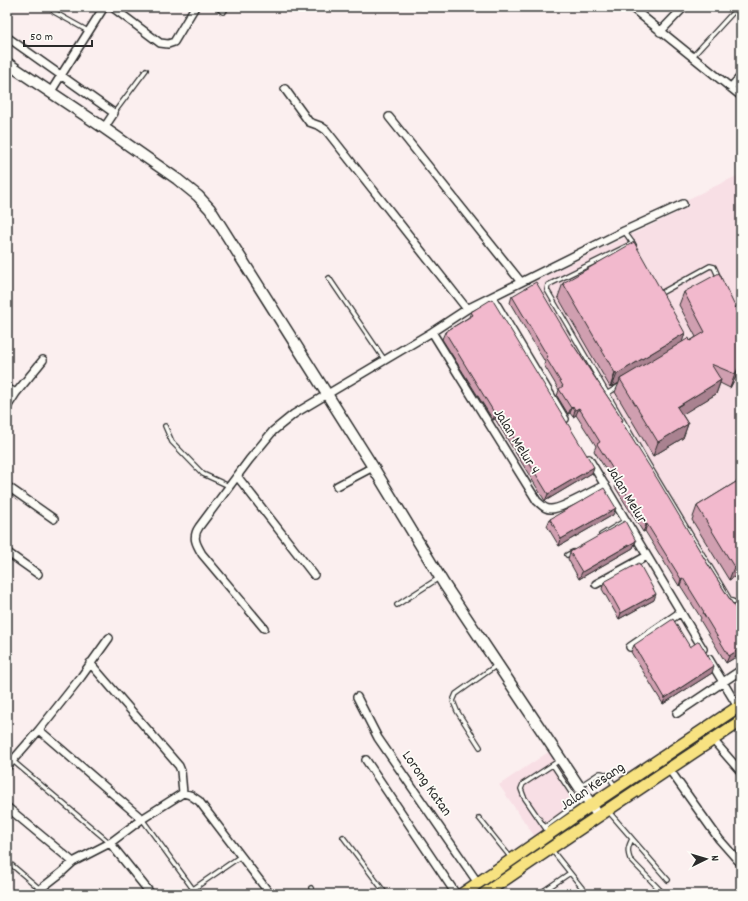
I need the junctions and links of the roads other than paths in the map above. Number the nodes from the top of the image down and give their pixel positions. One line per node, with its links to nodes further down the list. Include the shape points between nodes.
1 (51, 7): 8 (lane, via 54,12)
2 (104, 7): 8 (street)
3 (112, 7): 4 (street, via 160,43 168,44 174,42)
4 (195, 7)
5 (631, 7): 9 (street)
6 (684, 7): 9 (street)
7 (738, 7): 11 (lane)
8 (88, 32): 14 (street)
9 (660, 32): 11 (street)
10 (7, 37): 14 (street)
11 (692, 57): 16 (street)
12 (7, 63): 18 (street)
13 (146, 70): 20 (lane)
14 (61, 76): 18 (street); 20 (street)
15 (741, 76): 16 (street)
16 (731, 87): 19 (street)
17 (285, 89): 34 (street, via 309,122 326,130)
18 (50, 93): 22 (street)
19 (741, 96)
20 (114, 113): 22 (street)
21 (389, 118): 28 (street)
22 (104, 128): 42 (street, via 185,185 210,209)
23 (683, 204): 24 (street)
24 (624, 231): 25 (lane); 28 (street)
25 (633, 243): 26 (lane); 40 (lane, via 547,287)
26 (637, 249)
27 (329, 278): 37 (lane)
28 (521, 282): 32 (street)
29 (722, 283): 31 (lane, via 714,267 710,266)
30 (658, 287): 31 (lane)
31 (661, 293): 33 (lane)
32 (492, 297): 34 (street); 44 (street)
33 (665, 299)
34 (467, 309): 35 (street)
35 (432, 332): 37 (street); 49 (street, Jalan Melur 4, via 537,501 544,508 558,508)
36 (43, 360): 41 (street)
37 (384, 360): 42 (street)
38 (628, 381): 40 (lane)
39 (7, 388): 41 (street)
40 (608, 392): 65 (lane, via 730,600)
41 (16, 393): 43 (street)
42 (326, 394): 47 (street); 48 (street, via 273,430)
43 (7, 407)
44 (568, 424)
45 (165, 426): 51 (lane, via 172,442 203,474)
46 (584, 451): 49 (street, Jalan Melur)
47 (372, 467): 52 (street); 62 (street)
48 (237, 476): 51 (street); 61 (street)
49 (605, 485): 54 (street, Jalan Melur)
50 (7, 486): 53 (street)
51 (230, 486): 67 (street, via 199,527 195,542 202,554)
52 (337, 486)
53 (54, 519)
54 (626, 520): 55 (lane); 59 (street, Jalan Melur)
55 (600, 536)
56 (574, 551): 58 (lane)
57 (7, 552): 60 (street)
58 (567, 555)
59 (647, 556): 63 (street); 66 (street, Jalan Melur)
60 (38, 574)
61 (314, 574)
62 (440, 578): 64 (lane); 71 (street)
63 (596, 584)
64 (397, 605)
65 (741, 605)
66 (681, 612): 69 (street); 73 (street, Jalan Melur)
67 (264, 628)
68 (110, 638): 70 (street)
69 (630, 647)
70 (90, 663): 78 (street); 89 (street, via 178,766 181,771)
71 (498, 665): 80 (lane, via 456,694 453,701); 83 (street)
72 (741, 670): 73 (street)
73 (723, 683): 75 (street, Jalan Melur); 76 (street)
74 (357, 697): 107 (street, Lorong Katan, via 378,738)
75 (740, 706): 88 (main road, Jalan Kesang)
76 (677, 714)
77 (741, 721): 79 (main road, Jalan Kesang)
78 (39, 730): 81 (street); 94 (street)
79 (713, 740): 85 (main road, Jalan Kesang); 86 (street)
80 (480, 747)
81 (12, 760): 84 (street); 98 (lane)
82 (366, 760): 117 (street)
83 (557, 762): 87 (street); 90 (lane); 95 (lane, via 523,784 521,789)
84 (7, 767)
85 (669, 769): 92 (main road, Jalan Kesang); 104 (street)
86 (741, 772)
87 (579, 786): 88 (lane, via 603,773); 90 (street)
88 (617, 788): 90 (main road, Jalan Kesang)
89 (183, 793): 94 (street); 100 (street, via 198,801)
90 (585, 802): 92 (street); 95 (main road, Jalan Kesang)
91 (7, 807): 103 (street)
92 (605, 813): 97 (lane); 99 (main road, Jalan Kesang)
93 (479, 818): 101 (lane)
94 (142, 820): 98 (street); 110 (lane)
95 (547, 831): 101 (main road, Jalan Kesang)
96 (343, 837): 116 (lane)
97 (632, 839): 106 (lane); 122 (lane, via 628,846 630,859)
98 (110, 843): 103 (street); 113 (street)
99 (550, 848): 105 (lane); 119 (main road, Jalan Kesang)
100 (241, 856): 110 (lane); 111 (street)
101 (512, 860): 107 (main road, Jalan Kesang)
102 (7, 861): 109 (lane)
103 (73, 862): 109 (street)
104 (741, 864)
105 (570, 873): 120 (lane); 121 (lane)
106 (668, 880)
107 (478, 883): 118 (main road, Jalan Kesang)
108 (311, 888): 115 (lane)
109 (40, 889): 112 (street)
110 (193, 889): 114 (lane)
111 (267, 893)
112 (34, 894)
113 (151, 894)
114 (186, 894)
115 (314, 894)
116 (386, 894)
117 (456, 894)
118 (462, 894)
119 (484, 894)
120 (539, 894)
121 (587, 894)
122 (664, 894)

